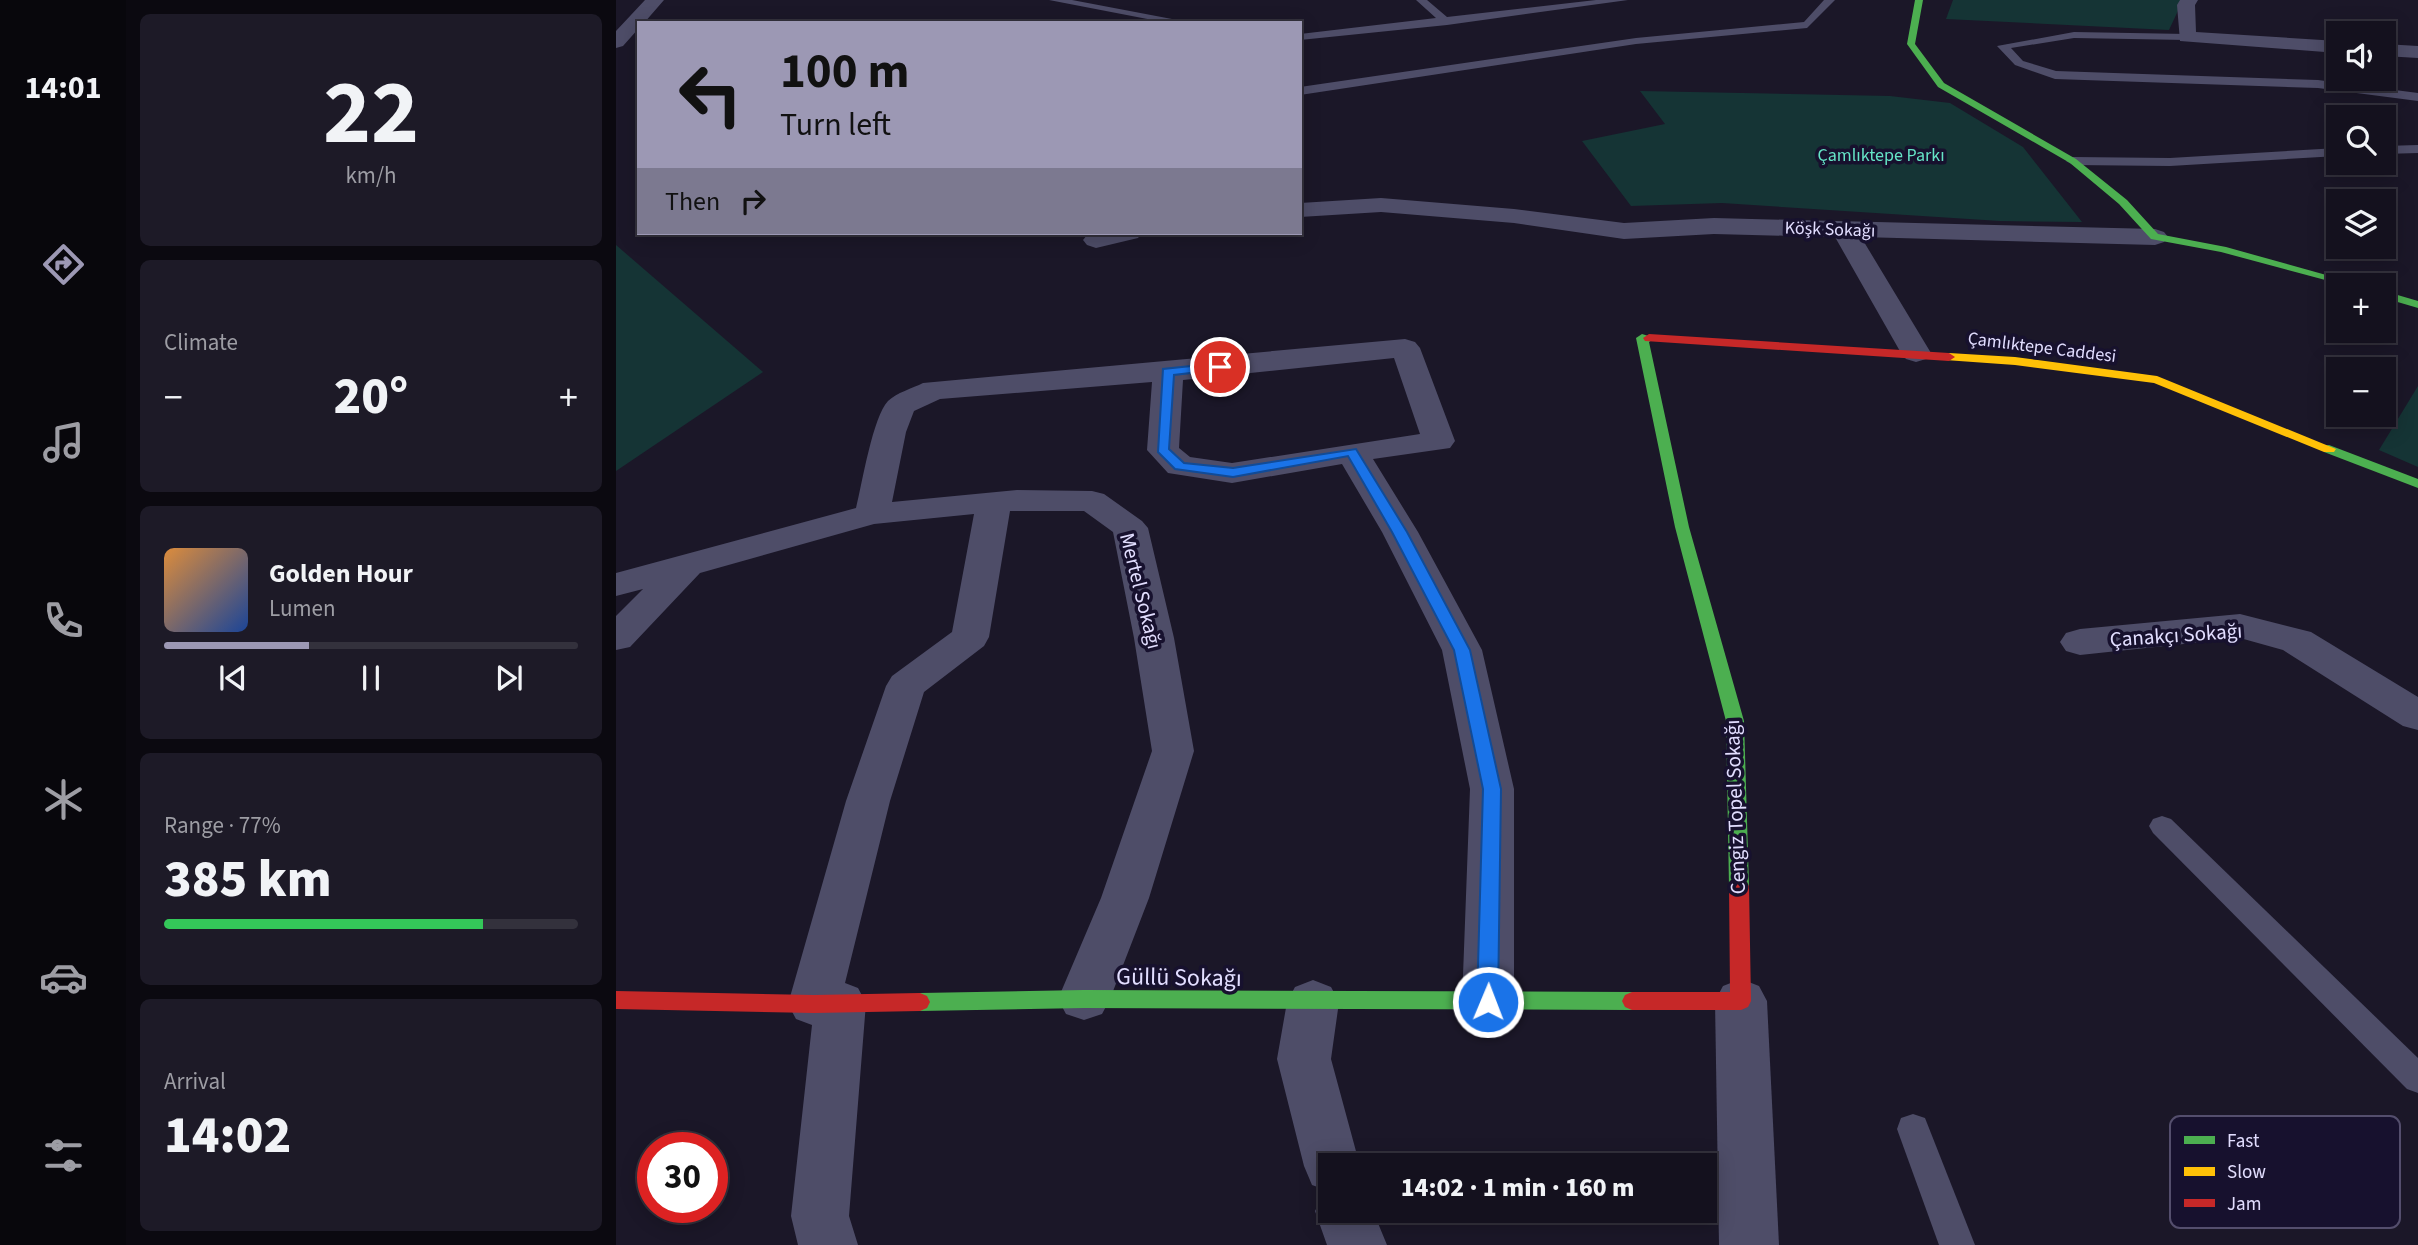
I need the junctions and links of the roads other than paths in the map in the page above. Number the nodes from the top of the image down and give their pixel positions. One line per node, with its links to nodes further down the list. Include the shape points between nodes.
1 (655, 0): 12 (street)
2 (1054, 0): 8 (lane)
3 (1420, 0): 9 (lane)
4 (1623, 0): 9 (lane)
5 (1830, 0): 16 (lane, via 1807,25 1636,41)
6 (1919, 0): 21 (street, via 1911,44 1941,85)
7 (2189, 0): 11 (street)
8 (1176, 21)
9 (1447, 22): 10 (lane)
10 (1302, 37)
11 (2187, 37): 13 (street); 17 (lane, via 2074,35 2003,46 2019,63 2055,75 2318,84)
12 (616, 42)
13 (2326, 46)
14 (2396, 51): 15 (street)
15 (2414, 53)
16 (1302, 92)
17 (2418, 97)
18 (2418, 149): 19 (lane)
19 (2396, 150)
20 (2326, 153): 21 (lane, via 2170,162)
21 (2073, 161): 25 (street, via 2123,202)
22 (1302, 209): 23 (street, Köşk Sokağı, via 1381,205 1624,231 1714,226)
23 (1844, 230): 25 (street, Köşk Sokağı); 31 (street)
24 (1120, 235): 26 (street)
25 (2155, 237): 27 (street, Köşk Sokağı, via 2222,249)
26 (1096, 240)
27 (2326, 277)
28 (2396, 298): 29 (street)
29 (2418, 305)
30 (1642, 338): 31 (street, Çamlıktepe Caddesi); 45 (street, Cengiz Topel Sokağı, via 1682,527 1735,721)
31 (1916, 353): 34 (street, Çamlıktepe Caddesi, via 2014,360 2157,380)
32 (1168, 372): 33 (street, via 1163,450 1180,466 1233,472); 33 (street, via 1405,348 1439,441); 36 (street, via 934,390 900,407)
33 (1352, 452): 47 (street, via 1462,650 1492,789)
34 (2418, 484)
35 (994, 502): 36 (street, Mertel Sokağı); 43 (street, Mertel Sokağı, via 1092,501 1130,528 1154,638 1173,751 1125,898); 48 (street, via 970,637 906,686 868,801)
36 (872, 514): 37 (street, Mertel Sokağı)
37 (688, 565): 38 (street, Mertel Sokağı); 39 (street)
38 (616, 585)
39 (616, 638)
40 (2080, 642): 41 (street, Çanakçı Sokağı, via 2240,626 2297,641)
41 (2418, 716)
42 (2162, 826): 49 (lane)
43 (1084, 999): 46 (street, Güllü Sokağı); 48 (street, Güllü Sokağı)
44 (616, 1000): 48 (street, Güllü Sokağı)
45 (1741, 1001): 47 (street, Güllü Sokağı); 55 (street, Cengiz Topel Sokağı)
46 (1313, 1002): 47 (street, Güllü Sokağı); 51 (street, via 1304,1059)
47 (1488, 1002)
48 (827, 1003): 53 (street, via 820,1216)
49 (2418, 1079)
50 (1913, 1129): 56 (lane)
51 (1329, 1153)
52 (1349, 1223): 54 (street)
53 (828, 1245)
54 (1357, 1245)
55 (1749, 1245)
56 (1957, 1245)

